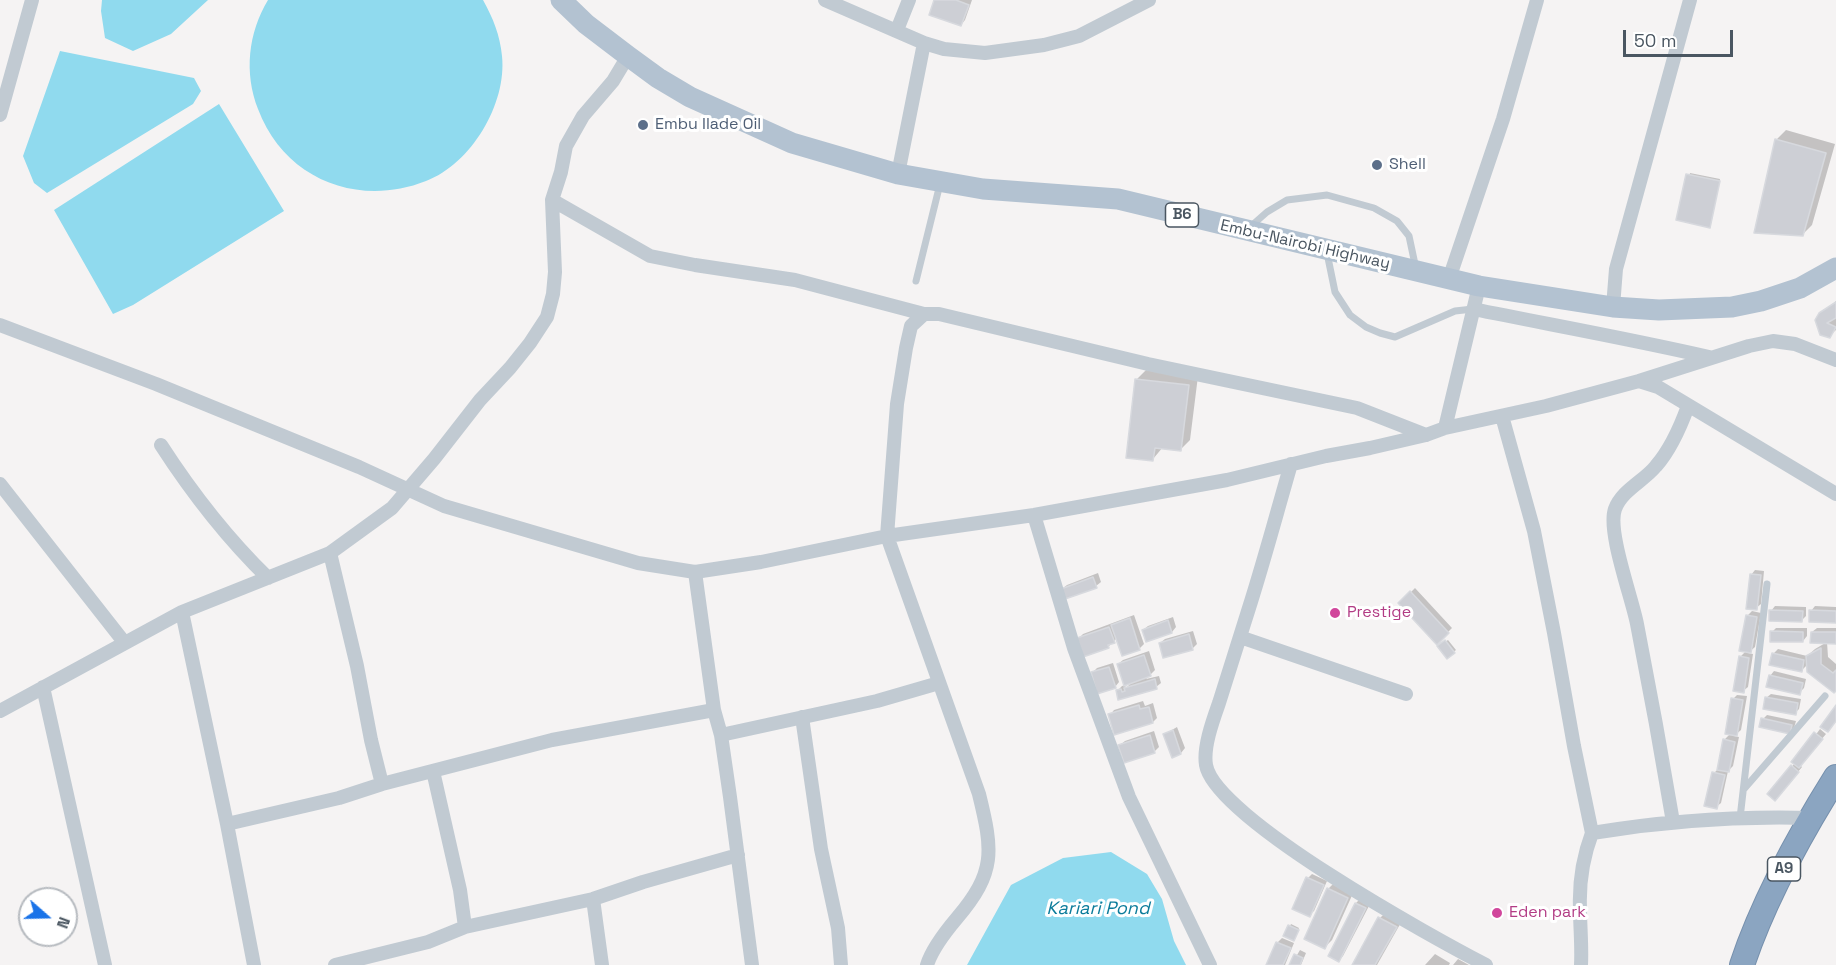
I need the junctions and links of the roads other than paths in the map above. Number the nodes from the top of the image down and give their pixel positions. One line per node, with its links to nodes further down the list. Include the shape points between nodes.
1 (32, 0): 11 (street)
2 (561, 0): 10 (main road, Embu-Nairobi Highway / B6)
3 (825, 0): 8 (street)
4 (909, 0): 8 (street)
5 (1149, 0): 9 (street, via 1080,36 1044,45 985,53)
6 (1537, 0): 19 (street, via 1503,119)
7 (1690, 0): 22 (street, via 1616,269)
8 (897, 30): 9 (street)
9 (924, 43): 12 (street)
10 (628, 56): 12 (main road, Embu-Nairobi Highway / B6, via 690,97 757,128 792,143); 14 (street, via 583,116 566,146)
11 (0, 115)
12 (898, 174): 13 (main road, Embu-Nairobi Highway / B6)
13 (940, 181): 15 (main road, Embu-Nairobi Highway / B6, via 983,189 1118,199); 20 (lane)
14 (552, 200): 24 (street, via 650,256 795,280); 36 (street, via 555,272 547,316 523,351)
15 (1246, 231): 16 (main road, Embu-Nairobi Highway / B6); 18 (lane, via 1287,200 1327,195 1374,208 1397,221 1409,236)
16 (1326, 251): 18 (main road, Embu-Nairobi Highway / B6); 23 (lane, via 1335,292 1350,315 1380,333 1395,337 1455,310)
17 (1836, 268): 22 (main road, Embu-Nairobi Highway / B6, via 1800,288 1732,307)
18 (1417, 272): 19 (main road, Embu-Nairobi Highway / B6)
19 (1449, 279): 21 (main road, Embu-Nairobi Highway / B6)
20 (916, 280)
21 (1479, 286): 22 (main road, Embu-Nairobi Highway / B6); 23 (street)
22 (1613, 307)
23 (1473, 309): 26 (street); 31 (street)
24 (924, 314): 32 (street, via 939,314 1357,408); 39 (street, via 911,326 897,404)
25 (0, 325): 36 (street, via 156,384)
26 (1712, 357): 27 (street, via 1773,341 1795,344); 28 (street)
27 (1836, 359)
28 (1638, 381): 29 (street, via 1658,387); 30 (street)
29 (1688, 406): 37 (street); 61 (street, via 1664,456 1648,476 1624,495 1615,510 1618,553 1636,622)
30 (1502, 416): 31 (street); 63 (street, via 1534,531)
31 (1445, 428): 32 (street)
32 (1426, 435): 34 (street)
33 (161, 445): 42 (street, via 225,533)
34 (1291, 465): 38 (street); 45 (street)
35 (0, 484): 46 (street)
36 (409, 489): 40 (street, via 392,508); 41 (street, via 444,506 497,523 638,563)
37 (1836, 494)
38 (1034, 515): 39 (street); 75 (street, via 1074,648 1130,797)
39 (887, 536): 41 (street); 47 (street)
40 (330, 553): 42 (street); 57 (street)
41 (695, 572): 51 (street)
42 (268, 578): 44 (street)
43 (1767, 584): 58 (lane)
44 (182, 612): 46 (street); 62 (street)
45 (1240, 637): 49 (street); 76 (street, via 1209,735 1206,764 1213,782 1276,839 1311,863)
46 (124, 642): 48 (street)
47 (939, 683): 53 (street); 74 (street, via 979,794 988,829 989,853 980,888)
48 (43, 687): 52 (street); 68 (street)
49 (1406, 694)
50 (1825, 696): 58 (lane)
51 (714, 710): 54 (street); 55 (street, via 552,740)
52 (0, 711)
53 (802, 717): 54 (street); 73 (street)
54 (721, 735): 64 (street)
55 (433, 771): 57 (street); 66 (street)
56 (1836, 777): 60 (highway, A9)
57 (382, 784): 62 (street)
58 (1743, 790): 59 (lane)
59 (1740, 818): 60 (street); 61 (street)
60 (1810, 818): 78 (highway, A9, via 1759,919)
61 (1673, 822): 63 (street)
62 (227, 824): 69 (street)
63 (1592, 833): 77 (street, via 1582,869)
64 (738, 855): 65 (street); 72 (street)
65 (593, 899): 66 (street); 71 (street)
66 (465, 927): 67 (street)
67 (394, 958): 70 (street)
68 (105, 965)
69 (254, 965)
70 (335, 965)
71 (602, 965)
72 (752, 965)
73 (841, 965)
74 (927, 965)
75 (1210, 965)
76 (1486, 965)
77 (1581, 965)
78 (1742, 965)

